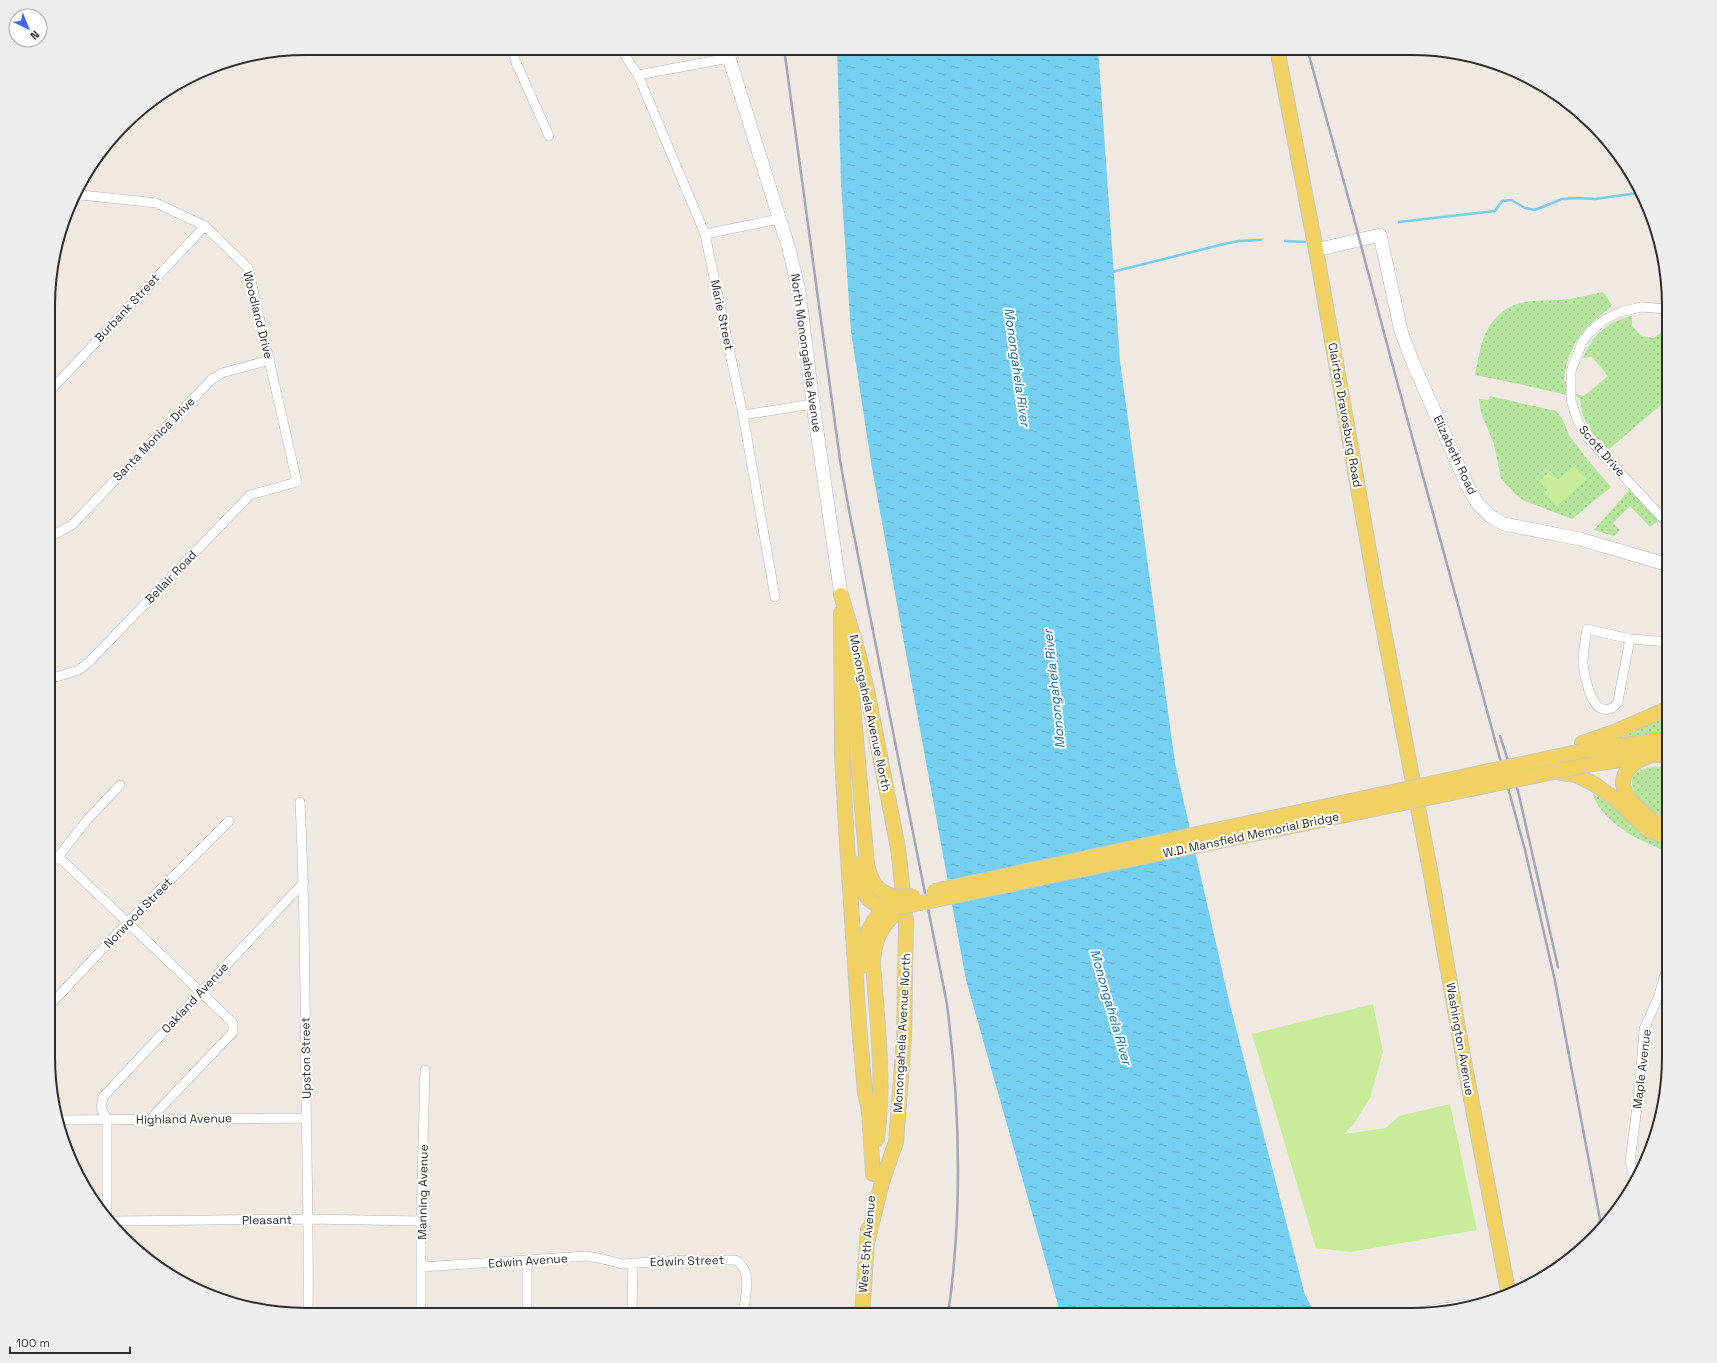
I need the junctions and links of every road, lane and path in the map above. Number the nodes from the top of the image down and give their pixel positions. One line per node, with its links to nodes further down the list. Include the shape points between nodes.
1 (514, 55): 7 (street)
2 (625, 55): 6 (street, Marie Street)
3 (719, 55): 6 (street)
4 (728, 55): 9 (main road, North Monongahela Avenue)
5 (1278, 55): 12 (main road, Clairton Dravosburg Road)
6 (638, 75): 11 (street, Marie Street)
7 (548, 136)
8 (81, 196): 10 (street, Woodland Drive, via 156,203)
9 (779, 219): 11 (street); 16 (main road, North Monongahela Avenue, via 799,291)
10 (205, 226): 14 (street, Woodland Drive, via 248,268); 15 (street, Burbank Street)
11 (705, 234): 17 (street, Marie Street)
12 (1316, 250): 21 (main road, Elizabeth Road, via 1380,235 1401,331 1413,363 1464,478 1478,504 1490,516 1504,524 1580,540); 35 (main road, Clairton Dravosburg Road)
13 (1662, 309): 19 (street, Scott Drive, via 1641,308 1620,312 1604,320 1589,333 1571,371 1571,400 1578,422 1588,438)
14 (270, 360): 18 (street, Woodland Drive); 20 (street, Santa Monica Drive, via 222,373 212,379 72,525)
15 (55, 386)
16 (813, 404): 17 (street); 22 (main road, North Monongahela Avenue)
17 (743, 415): 23 (street, Marie Street)
18 (297, 482): 26 (street, Bellair Road, via 250,495 89,662 79,670)
19 (1662, 517)
20 (55, 534)
21 (1662, 562)
22 (841, 595): 27 (main road, Monongahela Avenue North); 44 (main road, via 851,667 867,865 876,888 885,894); 61 (main road, Monongahela Avenue North, via 868,695 898,848 906,921 904,1039 896,1142 882,1182)
23 (775, 597)
24 (1630, 639): 24 (street, via 1618,701 1614,707 1602,709 1594,703 1585,676 1583,663 1586,628); 25 (street)
25 (1662, 641)
26 (55, 677)
27 (842, 685): 44 (main road, via 847,715 858,880 862,891 871,902); 50 (main road, Monongahela Avenue North, via 842,756 850,889 865,1093)
28 (1662, 711): 30 (main road)
29 (1662, 741): 30 (main road)
30 (1582, 747): 35 (main road, W.D. Mansfield Memorial Bridge, bridge, via 1478,766)
31 (1652, 755): 32 (main road, W.D. Mansfield Memorial Bridge); 33 (main road, W.D. Mansfield Memorial Bridge, bridge); 38 (main road, via 1636,762 1627,771 1624,789 1628,799 1648,819)
32 (1662, 755)
33 (1553, 772): 39 (main road, via 1576,775 1594,784 1614,798 1648,830); 43 (main road, W.D. Mansfield Memorial Bridge, bridge)
34 (120, 784): 40 (street)
35 (1410, 786): 43 (main road, W.D. Mansfield Memorial Bridge, bridge); 65 (main road, Washington Avenue)
36 (300, 802): 42 (street, Upston Street)
37 (229, 821): 45 (street, Norwood Street)
38 (1662, 824)
39 (1662, 835)
40 (55, 855)
41 (55, 858): 45 (street, via 63,861)
42 (304, 882): 47 (street, Oakland Avenue); 51 (street, Upston Street)
43 (914, 901): 44 (main road, bridge)
44 (894, 906): 50 (main road, via 874,921 865,938 862,955); 56 (main road, via 874,947 881,1110)
45 (128, 923): 47 (street); 48 (street, Norwood Street)
46 (1662, 985): 55 (street, Maple Avenue, via 1644,1029 1630,1161)
47 (201, 992): 52 (street, via 233,1023 233,1032); 54 (street, Oakland Avenue, via 103,1097 101,1108)
48 (55, 1000)
49 (425, 1070): 60 (street, Manning Avenue)
50 (869, 1110): 56 (main road, Monongahela Avenue North)
51 (306, 1118): 52 (street, Highland Avenue); 58 (street, Upston Street)
52 (152, 1119): 54 (street, Highland Avenue)
53 (64, 1120): 54 (street, Highland Avenue)
54 (107, 1120): 57 (street, Oakland Avenue)
55 (1633, 1173)
56 (873, 1174): 61 (main road, West 5th Avenue)
57 (107, 1210)
58 (309, 1219): 59 (street, Pleasant); 60 (street, Pleasant); 66 (street, Upston Street)
59 (115, 1221)
60 (421, 1221): 64 (street, Manning Avenue)
61 (868, 1239): 71 (main road, West 5th Avenue)
62 (527, 1261): 63 (street, Edwin Avenue, via 586,1256 622,1264); 64 (street, Edwin Avenue); 68 (street)
63 (633, 1263): 69 (street); 70 (street, Edwin Street, via 735,1260 745,1269 747,1287)
64 (422, 1267): 67 (street, Manning Avenue)
65 (1508, 1289)
66 (308, 1308)
67 (421, 1308)
68 (527, 1308)
69 (632, 1308)
70 (744, 1308)
71 (863, 1308)

